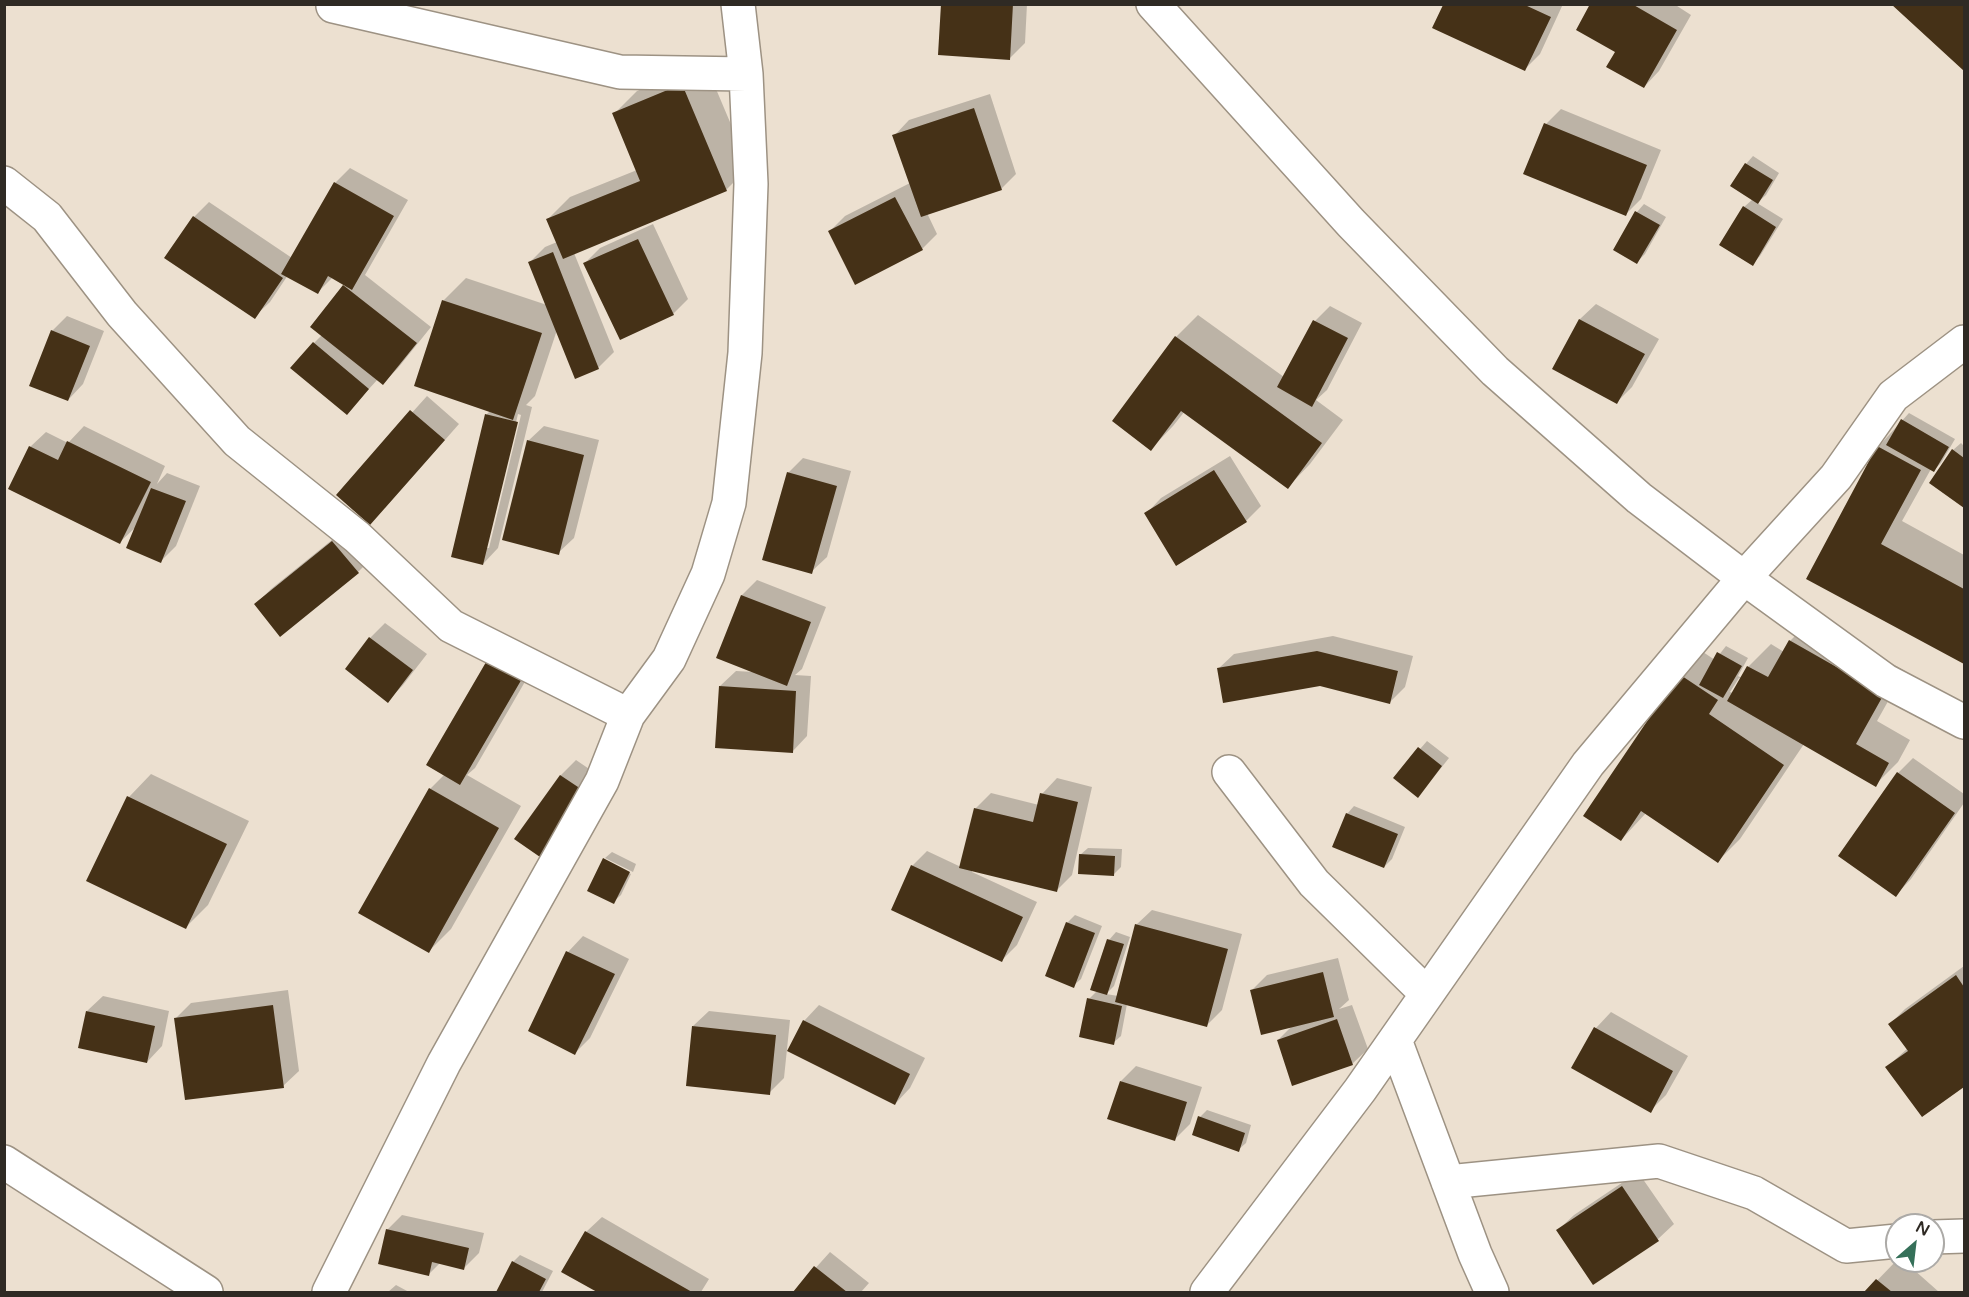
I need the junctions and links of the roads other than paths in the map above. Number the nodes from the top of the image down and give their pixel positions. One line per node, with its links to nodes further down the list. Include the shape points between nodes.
1 (738, 4): 4 (street)
2 (1153, 4): 7 (street, via 1351,223 1495,371 1639,498)
3 (333, 6): 4 (street, via 620,72)
4 (746, 74): 8 (street, via 751,184 745,353 729,503 708,574 669,659)
5 (4, 183): 8 (street, via 47,217 122,314 237,441 357,537 451,626)
6 (1965, 342): 7 (street, via 1893,396 1836,477)
7 (1744, 578): 9 (street, via 1887,681); 11 (street, via 1588,764)
8 (628, 715): 19 (street, via 602,781 444,1063)
9 (1965, 722)
10 (1230, 772): 11 (street, via 1314,883)
11 (1427, 994): 12 (street)
12 (1395, 1040): 14 (street); 20 (street)
13 (4, 1162): 18 (street)
14 (1448, 1182): 17 (street, via 1659,1161 1754,1193 1846,1246); 21 (street)
15 (1965, 1236): 16 (street)
16 (1945, 1237)
17 (1885, 1242)
18 (206, 1293)
19 (329, 1293)
20 (1206, 1293)
21 (1492, 1293)

